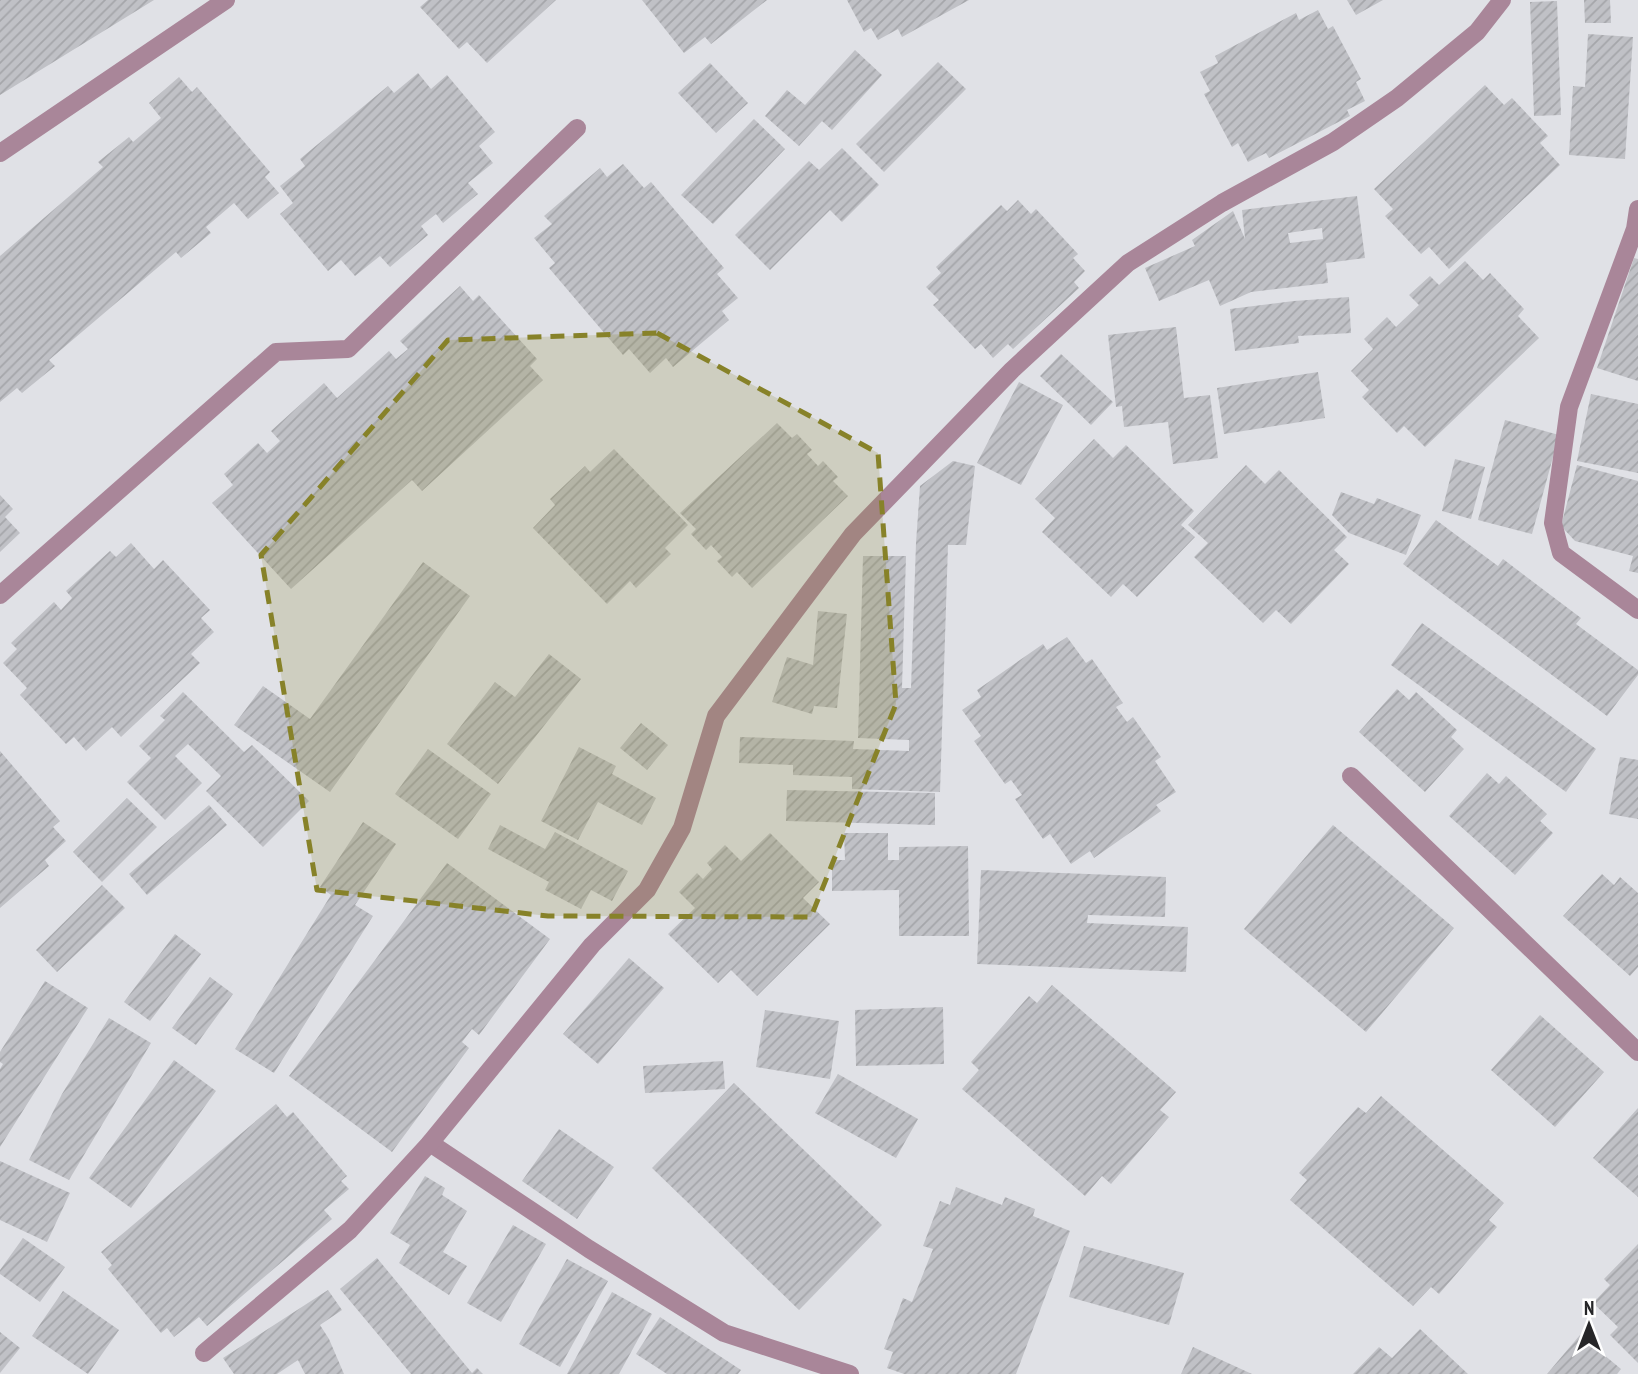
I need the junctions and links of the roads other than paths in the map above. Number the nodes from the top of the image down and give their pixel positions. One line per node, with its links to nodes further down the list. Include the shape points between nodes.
1 (226, 0): 4 (street)
2 (1502, 0): 10 (street, via 1476,32 1397,98 1333,142 1222,203 1128,263 1012,370 853,534 716,716 682,828 647,890 592,945)
3 (577, 128): 6 (street, via 348,349 276,352)
4 (0, 153)
5 (1638, 209): 7 (street, via 1635,229 1569,407 1553,523 1561,554)
6 (0, 596)
7 (1638, 610)
8 (1351, 776): 9 (street)
9 (1638, 1052)
10 (430, 1143): 11 (street, via 350,1230); 12 (street, via 724,1333)
11 (204, 1353)
12 (850, 1374)

